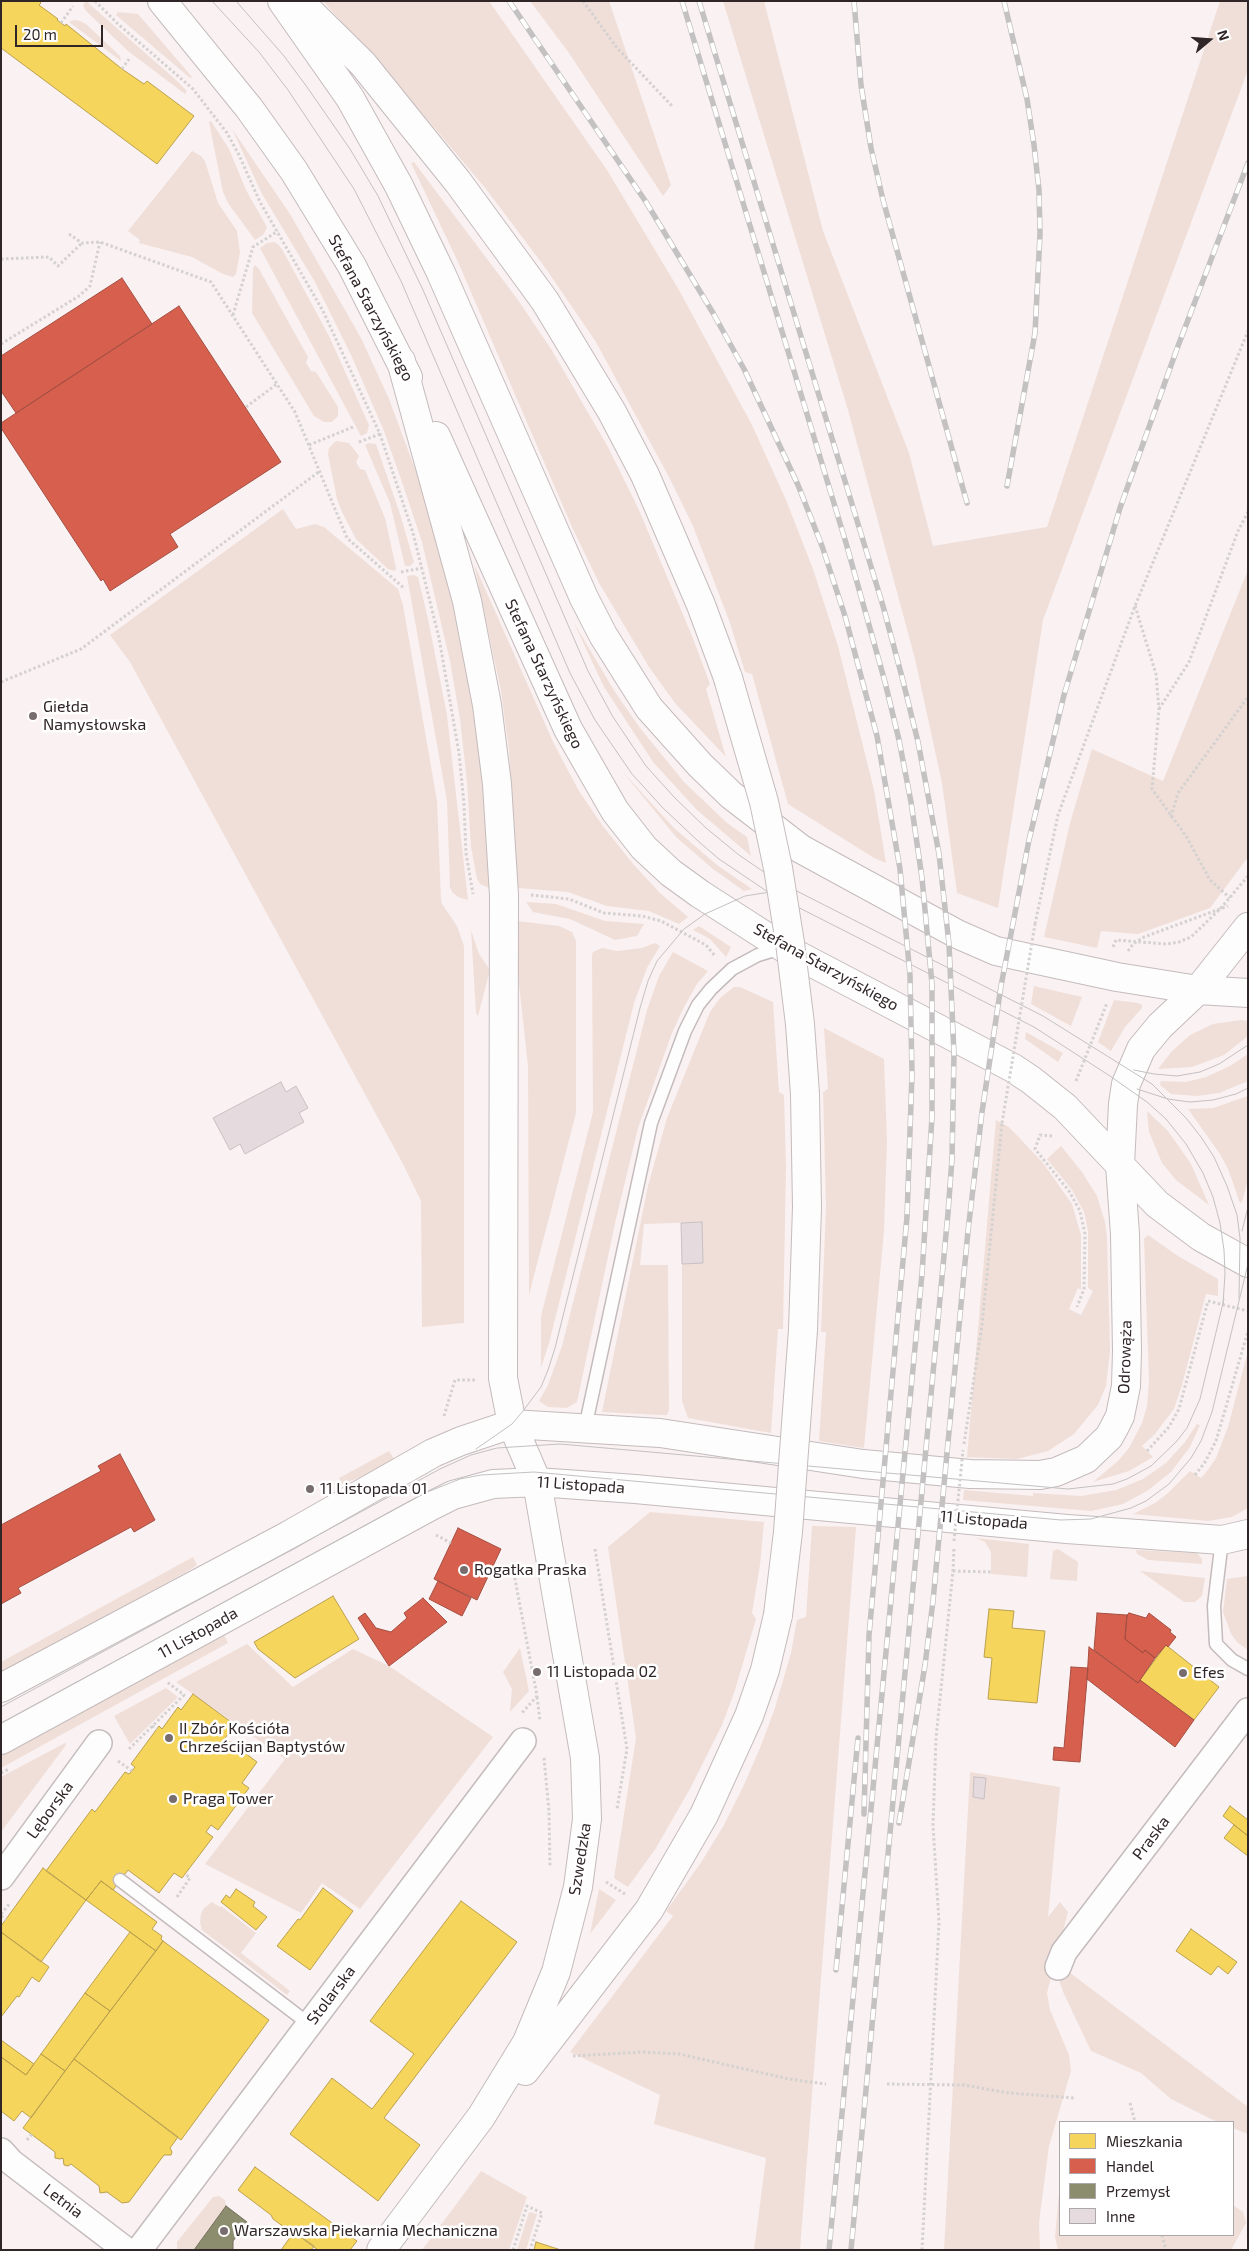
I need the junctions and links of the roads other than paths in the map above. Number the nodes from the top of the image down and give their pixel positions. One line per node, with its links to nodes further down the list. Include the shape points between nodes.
1 (162, 1): 4 (main road, Stefana Starzyńskiego, via 249,108 294,171 352,266)
2 (282, 1): 7 (main road, via 350,98 395,177 588,605 626,675 676,739 732,795 801,849 957,934 996,950 1118,977)
3 (299, 1): 25 (main road, bridge, via 363,64 458,182 545,301 612,412 645,475 702,605 728,678 764,802 778,868 799,1015 805,1094 807,1207 803,1330 788,1532 778,1615 765,1670 749,1716 704,1815 660,1894 527,2070)
4 (400, 361): 6 (main road, Stefana Starzyńskiego, via 568,729 615,811 644,848 671,874); 11 (main road, Szwedzka, via 467,601 498,784 504,895 503,1378)
5 (1241, 917): 7 (main road, Odrowąża)
6 (784, 948): 9 (main road, Stefana Starzyńskiego, via 1019,1072 1065,1107); 12 (lane, via 758,955 732,969 698,1005 685,1031 651,1123)
7 (1198, 990): 8 (main road); 9 (main road, Odrowąża, via 1160,1026 1141,1049 1131,1069 1123,1104)
8 (1248, 993)
9 (1120, 1165): 10 (main road, Stefana Starzyńskiego, via 1165,1209 1202,1237); 12 (main road, Odrowąża, via 1125,1234 1127,1370 1122,1408 1109,1437 1086,1459 1040,1475 970,1474 863,1464 676,1435)
10 (1248, 1263)
11 (512, 1424): 12 (main road); 13 (main road, Szwedzka); 16 (main road, via 433,1453 289,1535)
12 (585, 1428)
13 (536, 1482): 14 (main road, 11 Listopada, via 1067,1529); 19 (main road, 11 Listopada, via 493,1484 446,1499); 25 (main road, Szwedzka, via 585,1758 587,1819 578,1887 556,1972 527,2042)
14 (1235, 1537): 15 (lane, via 1214,1606 1216,1644 1232,1660)
15 (1248, 1669)
16 (1, 1688)
17 (1248, 1711): 23 (street, Praska, via 1064,1952)
18 (528, 1737): 24 (street, Stolarska)
19 (1, 1740)
20 (99, 1743): 21 (street, Lęborska)
21 (1, 1877)
22 (120, 1880): 24 (lane)
23 (1058, 1967)
24 (309, 2024): 28 (street, Stolarska)
25 (481, 2118): 29 (main road, Szwedzka)
26 (10, 2145): 27 (street, Letnia, via 11,2162)
27 (126, 2250)
28 (139, 2250)
29 (381, 2250)

